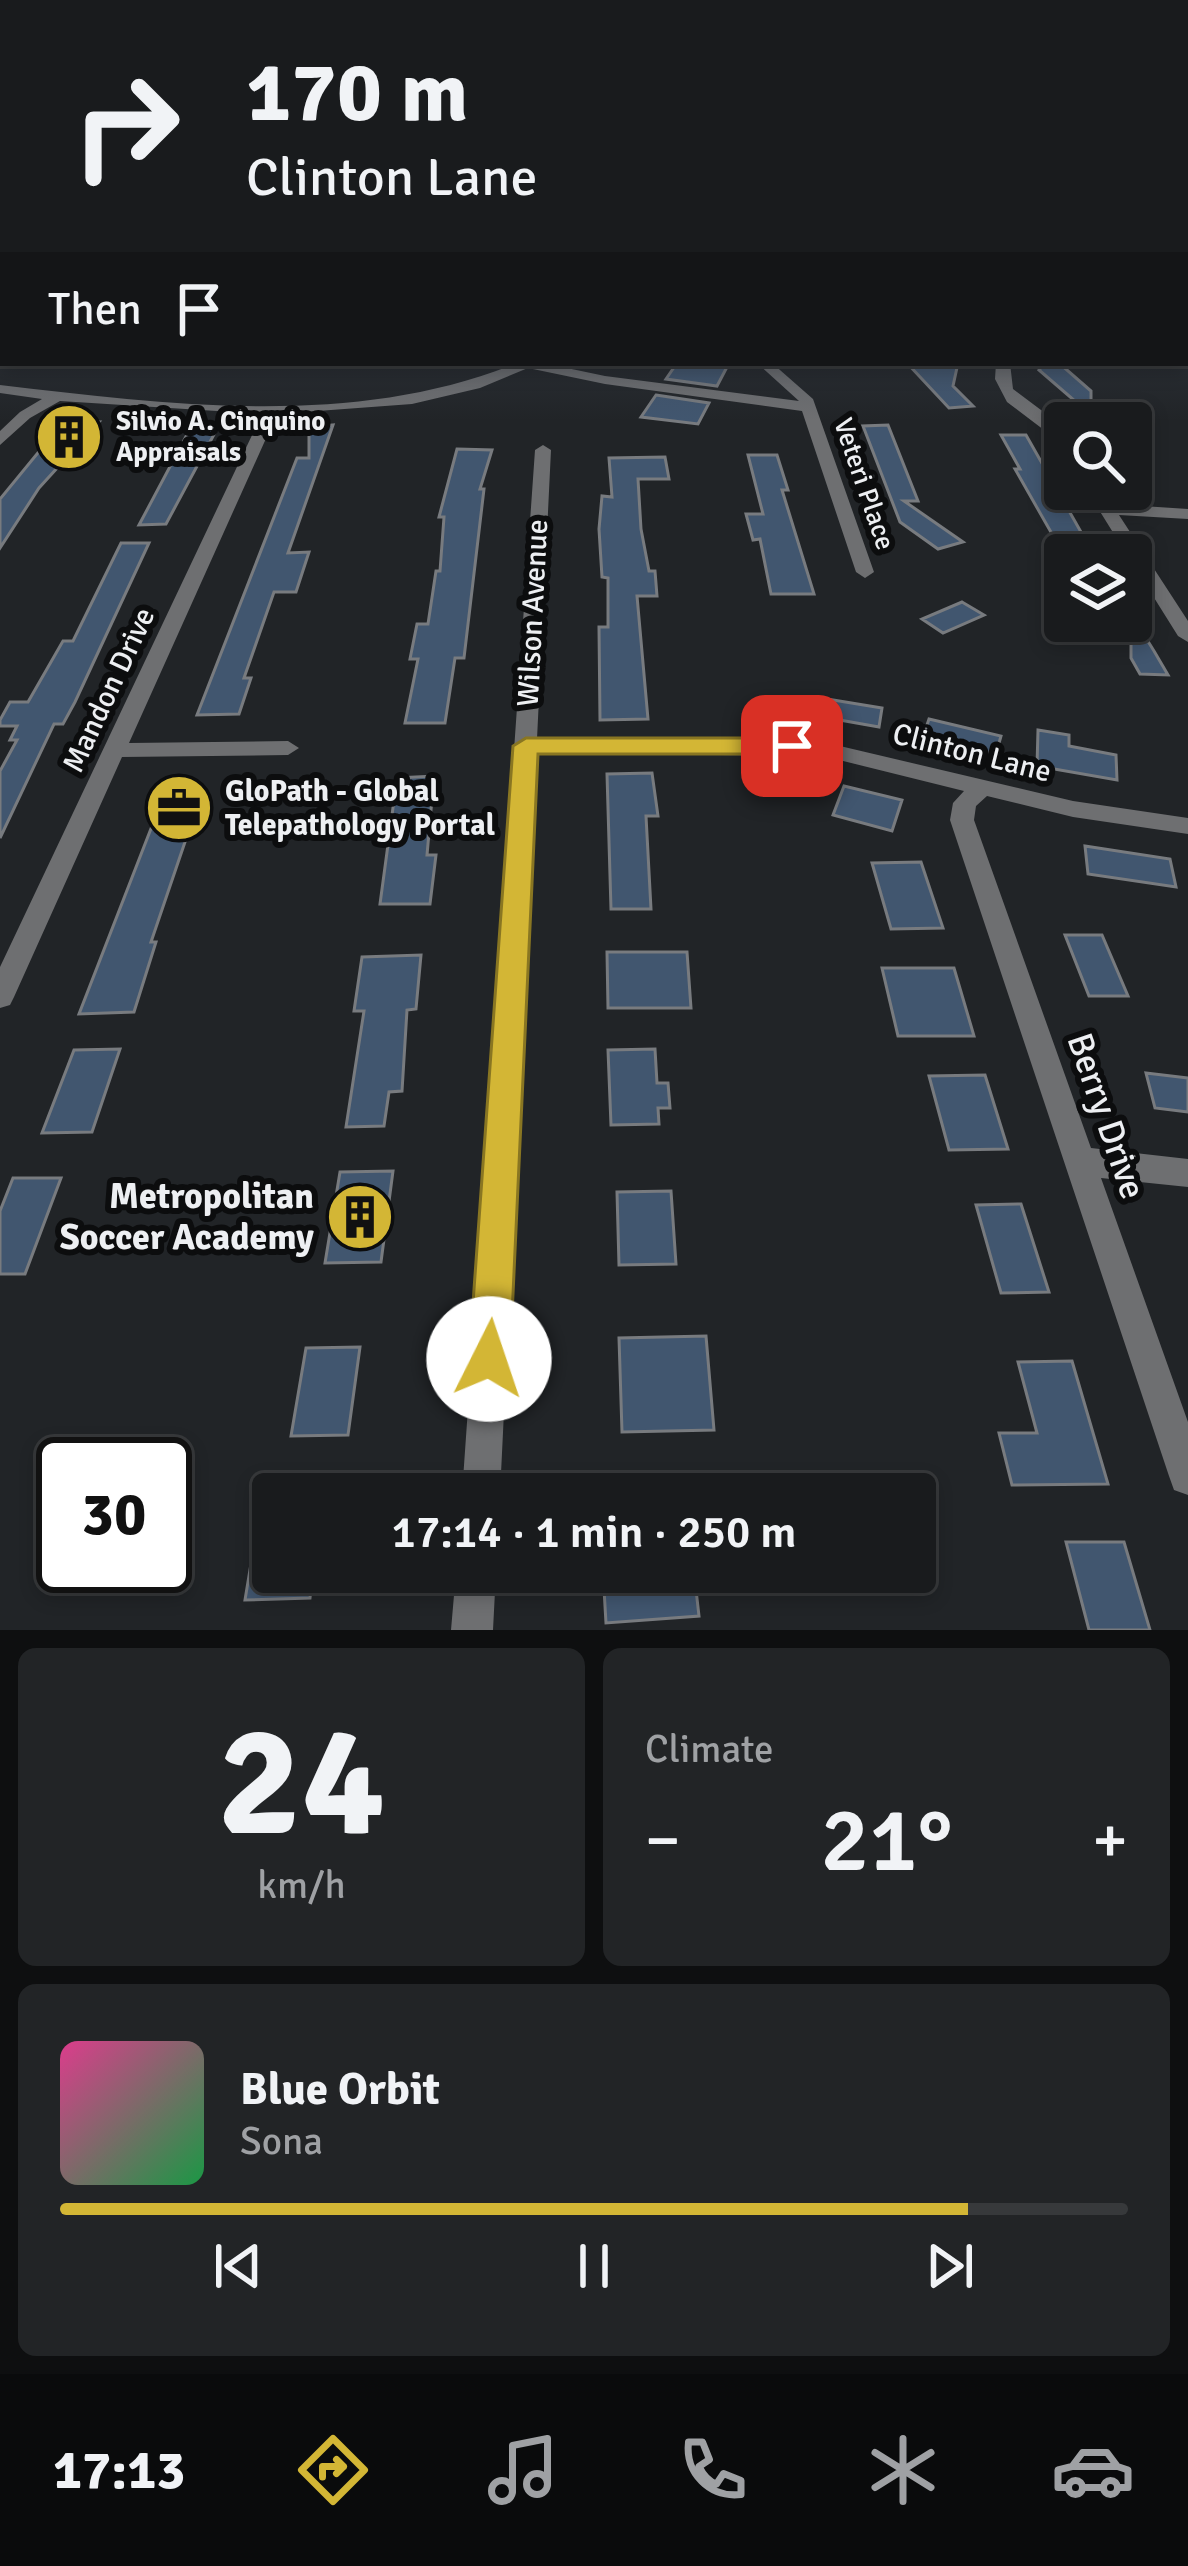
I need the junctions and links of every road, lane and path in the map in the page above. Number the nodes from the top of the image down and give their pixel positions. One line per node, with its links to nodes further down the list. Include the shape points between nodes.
1 (523, 366): 8 (street, via 428,395)
2 (538, 366): 7 (street)
3 (768, 366): 7 (street, Veteri Place)
4 (1002, 366): 9 (street, via 1004,391)
5 (0, 389): 6 (street)
6 (58, 395): 8 (street); 10 (street)
7 (809, 407): 15 (street, Veteri Place)
8 (272, 408): 19 (street, Mandon Drive)
9 (1044, 418)
10 (0, 440)
11 (543, 450): 17 (street, Wilson Avenue)
12 (1108, 510): 16 (street)
13 (1123, 510): 14 (street)
14 (1188, 514)
15 (866, 572)
16 (1188, 636)
17 (526, 746): 20 (street, Clinton Lane, via 823,749); 25 (street, Wilson Avenue)
18 (288, 748): 19 (street)
19 (115, 750): 22 (street, Mandon Drive)
20 (980, 788): 21 (street, Clinton Lane); 23 (street, Berry Drive, via 962,820)
21 (1188, 826)
22 (0, 997)
23 (1081, 1161): 24 (street); 26 (street, Berry Drive)
24 (1188, 1173)
25 (482, 1473)
26 (1188, 1476)
27 (475, 1593): 28 (street)
28 (472, 1630)

